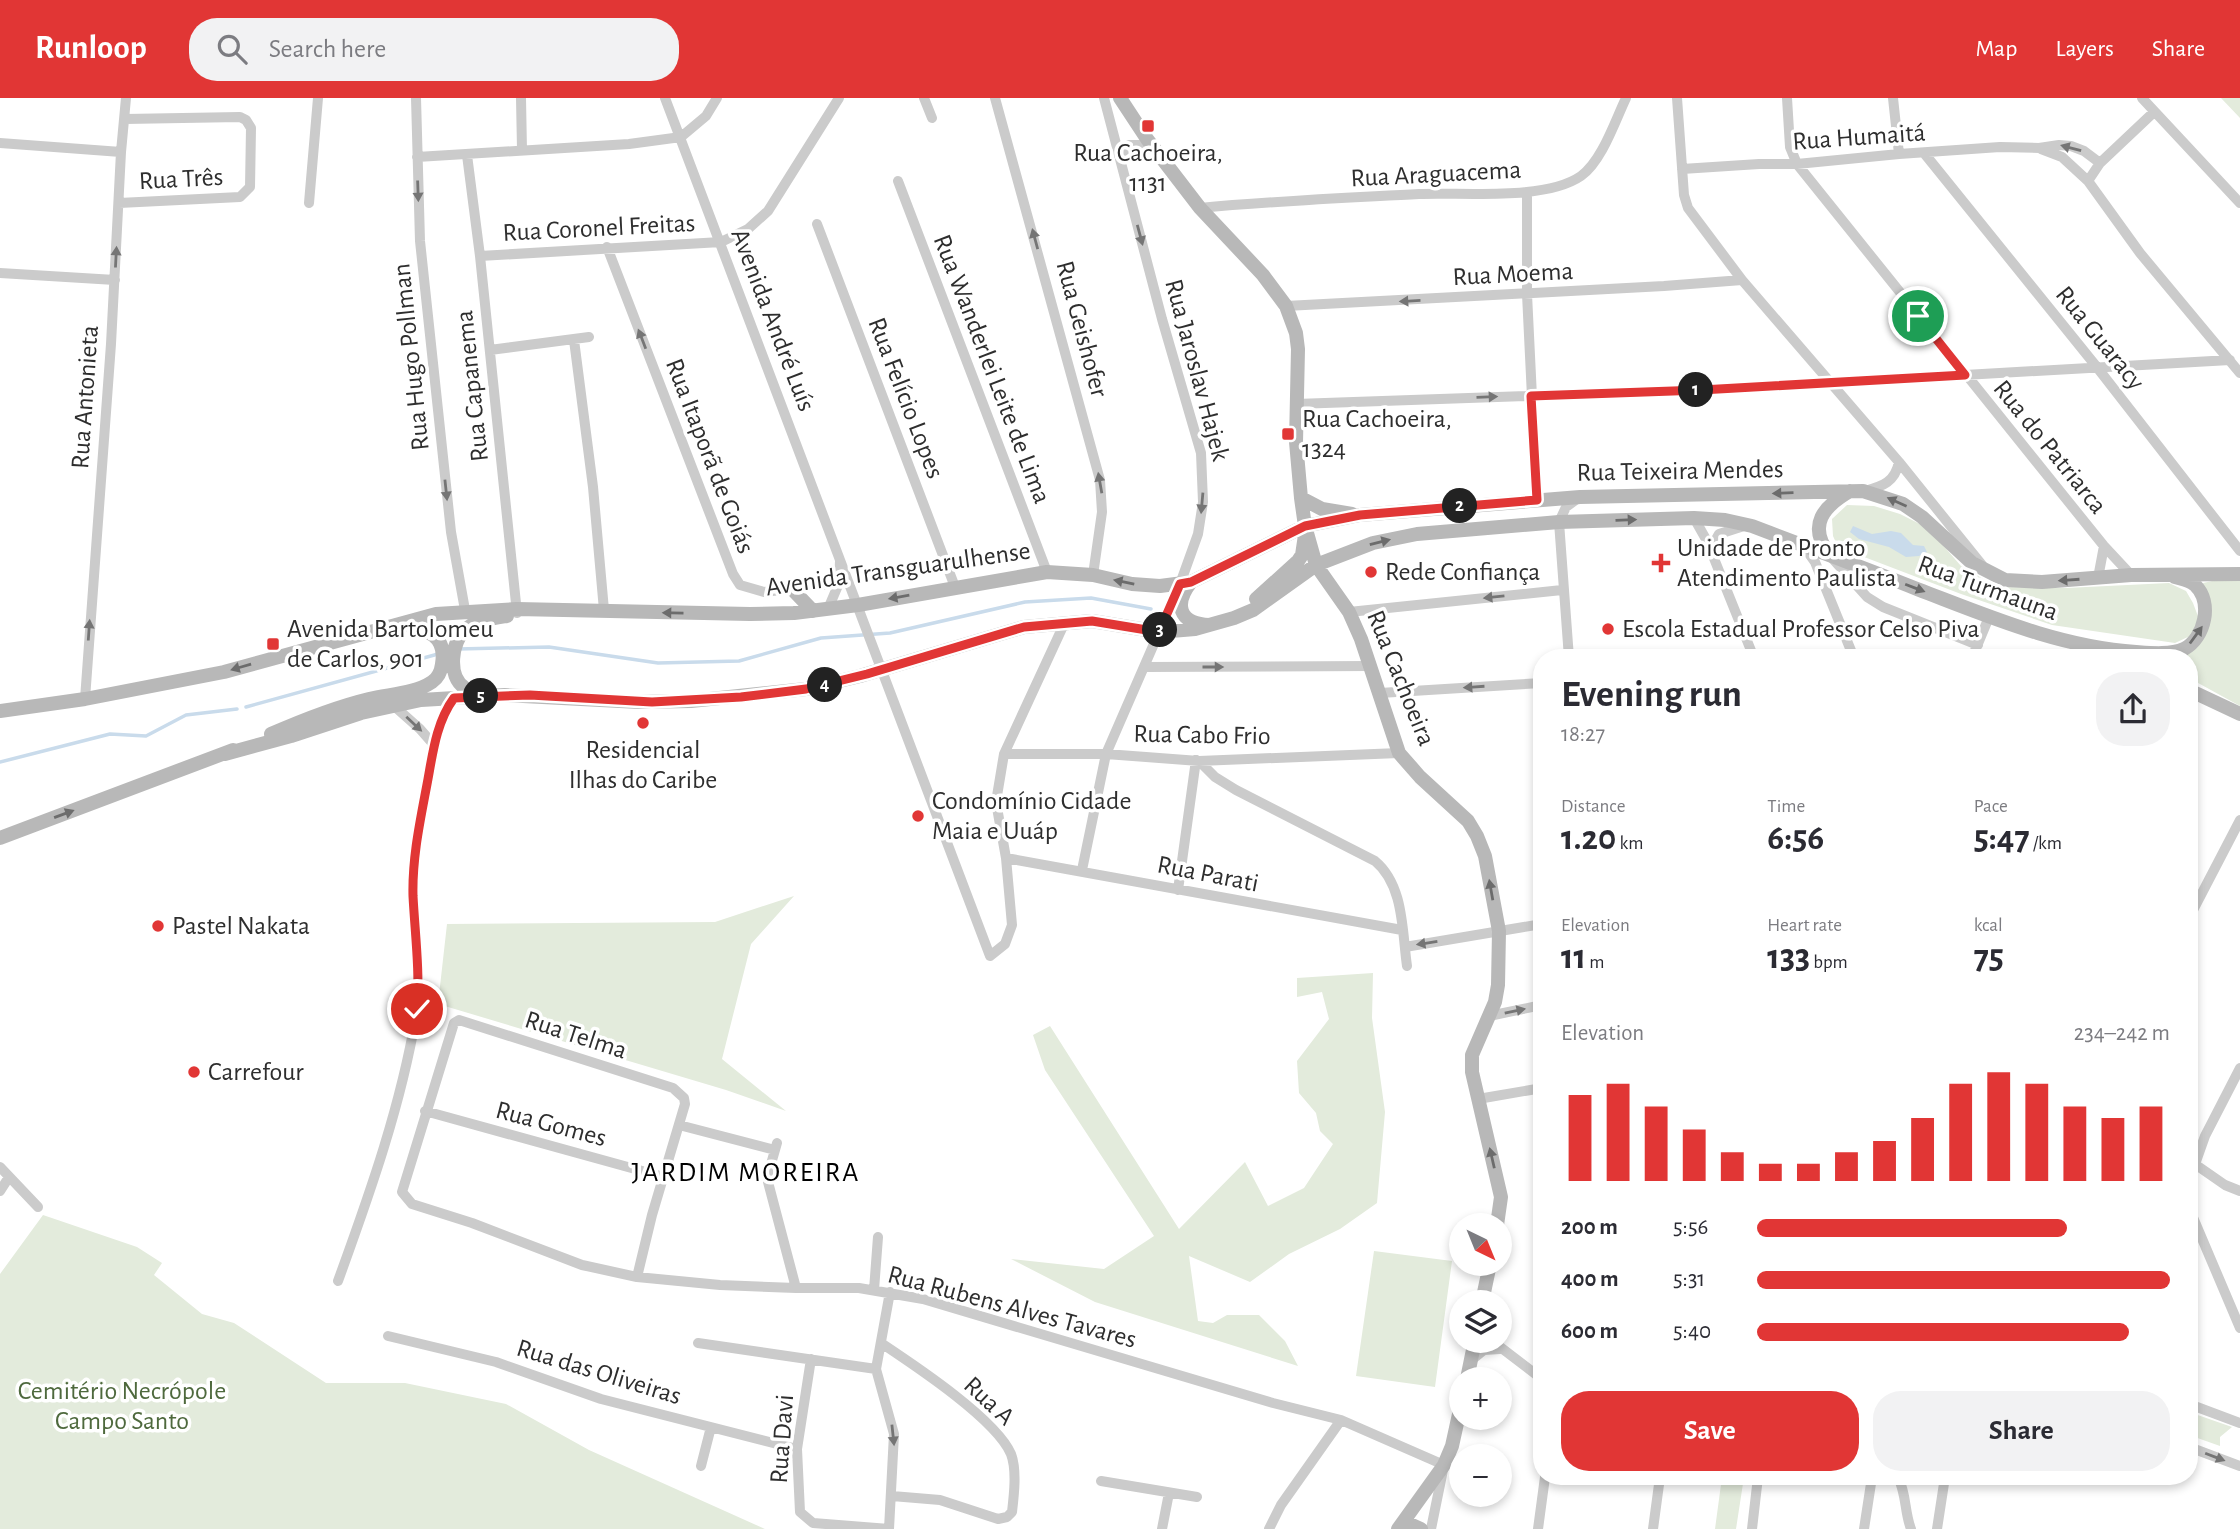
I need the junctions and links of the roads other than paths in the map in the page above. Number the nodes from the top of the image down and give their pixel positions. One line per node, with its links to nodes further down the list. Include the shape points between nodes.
1 (126, 98): 19 (street, Rua Antonieta)
2 (318, 98): 39 (street)
3 (416, 98): 30 (street, Rua Hugo Pollman)
4 (521, 98): 24 (street)
5 (665, 98): 20 (street, Avenida André Luís)
6 (717, 98): 20 (street, via 706,116)
7 (839, 98): 42 (street, via 768,211 748,229)
8 (923, 98): 18 (street)
9 (995, 98): 80 (street, Rua Geishofer, one-way to 9, via 1102,512 1100,480)
10 (1104, 98): 29 (street, Rua Jaroslav Hajek)
11 (1120, 98): 22 (main road, Rua Cachoeira)
12 (1626, 98): 36 (street, Rua Araguacema, via 1595,162 1584,174 1569,183)
13 (1677, 98): 33 (street)
14 (1787, 98): 32 (street, Rua do Patriarca, via 1790,147)
15 (1893, 98): 27 (street)
16 (2142, 98): 17 (street)
17 (2154, 112): 31 (street); 38 (street)
18 (932, 118)
19 (125, 119): 25 (street, Rua Antonieta); 37 (street, Rua Três, via 246,120 251,128 250,187 240,197)
20 (681, 137): 24 (street); 42 (street, Avenida André Luís)
21 (0, 143): 25 (street)
22 (1152, 145): 29 (street, via 1129,145); 40 (main road, Rua Cachoeira)
23 (2039, 148): 26 (street, Rua Humaitá); 31 (street, Rua Humaitá, one-way to 23, via 2071,146); 35 (street, Rua Humaitá, via 2062,157)
24 (522, 150): 28 (street)
25 (121, 152): 37 (street, Rua Antonieta)
26 (1924, 153): 27 (street, Rua Humaitá); 54 (street, Rua Guaracy)
27 (1899, 154): 32 (street, Rua Humaitá)
28 (467, 155): 30 (street); 44 (street, Rua Capanema)
29 (1119, 157): 84 (street, Rua Jaroslav Hajek, one-way to 84, via 1201,453 1203,502)
30 (417, 158): 91 (street, Rua Hugo Pollman, one-way to 91, via 430,338 451,532)
31 (2100, 163): 35 (street)
32 (1797, 164): 33 (street, Rua Humaitá); 56 (street, Rua do Patriarca)
33 (1682, 169): 47 (street, via 1688,208)
34 (898, 181): 76 (street, Rua Wanderlei Leite de Lima)
35 (2088, 181): 53 (street, Rua Humaitá, via 2140,253)
36 (1527, 192): 40 (street, Rua Araguacema); 48 (street)
37 (118, 203): 46 (street, Rua Antonieta, one-way to 37)
38 (2240, 203)
39 (309, 204)
40 (1200, 208): 49 (main road, Rua Cachoeira)
41 (817, 224): 85 (street, Rua Felício Lopes)
42 (721, 242): 43 (street, Rua Coronel Freitas); 74 (street, Avenida André Luís)
43 (607, 247): 44 (street, Rua Coronel Freitas); 86 (street, Rua Itaporã de Goiás, one-way to 43, via 750,589 733,574)
44 (480, 256): 52 (street, Rua Capanema)
45 (0, 273): 46 (street)
46 (115, 280): 117 (street, Rua Antonieta, one-way to 46)
47 (1742, 280): 48 (street, Rua Moema); 57 (street)
48 (1527, 294): 49 (street, Rua Moema, one-way to 49); 58 (street)
49 (1286, 306): 59 (main road, Rua Cachoeira, via 1298,349)
50 (589, 337): 51 (street)
51 (573, 340): 52 (street); 93 (street)
52 (490, 350): 92 (street, Rua Capanema)
53 (2230, 360): 54 (street); 55 (street, Rua Humaitá)
54 (2096, 366): 56 (street); 72 (street, Rua Guaracy)
55 (2240, 373)
56 (1965, 375): 57 (street); 70 (street, Rua do Patriarca)
57 (1829, 382): 58 (street); 60 (street)
58 (1531, 396): 59 (street, one-way to 58); 64 (street)
59 (1296, 404): 63 (main road, Rua Cachoeira)
60 (1899, 462): 61 (street, via 1892,480); 77 (street)
61 (1857, 491): 62 (main road, Rua Teixeira Mendes, one-way to 62); 73 (main road, via 1832,502 1820,519); 77 (main road, Rua Teixeira Mendes, one-way to 61, via 1903,504)
62 (1580, 497): 64 (main road, Rua Teixeira Mendes); 67 (street, via 1566,507)
63 (1301, 498): 65 (main road, via 1322,509); 68 (main road, Rua Cachoeira)
64 (1537, 500): 65 (main road, Rua Teixeira Mendes)
65 (1360, 515): 68 (main road, Rua Teixeira Mendes)
66 (1694, 518): 67 (main road, Rua Teixeira Mendes, one-way to 66); 69 (main road, Rua Turmauna); 71 (street)
67 (1559, 522): 75 (main road, Rua Teixeira Mendes, one-way to 67, via 1373,543 1417,534); 87 (street)
68 (1305, 526): 75 (main road, Rua Cachoeira); 84 (main road, Avenida Transguarulhense); 97 (main road, via 1298,561)
69 (1752, 526): 71 (street, via 1719,534); 73 (main road, Rua Turmauna)
70 (2104, 546): 81 (street, Rua do Patriarca); 82 (street, Rua do Patriarca)
71 (1710, 550): 104 (street)
72 (2240, 551)
73 (1821, 556): 96 (main road, Rua Turmauna, one-way to 96); 102 (street, Rua Turmauna, via 1883,607); 105 (street)
74 (841, 557): 83 (street, Avenida André Luís); 89 (street, Avenida André Luís)
75 (1316, 565): 95 (main road, Rua Cachoeira); 97 (main road, via 1270,599)
76 (1047, 572): 80 (main road, Avenida Transguarulhense); 85 (main road, Avenida Transguarulhense)
77 (1989, 573): 82 (main road, one-way to 77, via 2022,582)
78 (2162, 574): 79 (main road); 81 (main road); 108 (main road, Rua Turmauna, one-way to 78, via 2203,628 2202,595 2189,580)
79 (2240, 574)
80 (1093, 575): 84 (main road, Avenida Transguarulhense, one-way to 80, via 1144,585)
81 (2131, 575): 82 (main road)
82 (2098, 578)
83 (839, 583): 86 (street, Rua Itaporã de Goiás); 90 (street, Avenida André Luís)
84 (1185, 583): 88 (main road)
85 (956, 587): 89 (main road, Avenida Transguarulhense, one-way to 89)
86 (792, 589): 94 (main road)
87 (1562, 590): 95 (street, one-way to 95); 103 (street)
88 (1177, 604): 100 (main road, via 1187,619); 101 (street)
89 (858, 605): 90 (main road, Avenida Transguarulhense); 111 (street, Avenida André Luís)
90 (828, 608): 94 (main road, Avenida Transguarulhense)
91 (465, 610): 92 (main road); 99 (main road)
92 (517, 611): 93 (main road, Avenida Transguarulhense); 115 (main road, via 477,622 455,645 453,670 459,683 470,690)
93 (604, 611): 94 (main road, Avenida Transguarulhense, one-way to 93)
94 (813, 611)
95 (1349, 612): 109 (main road, Rua Cachoeira)
96 (1989, 617): 102 (street); 107 (main road, Rua Turmauna, via 2053,639)
97 (1234, 618): 100 (main road)
98 (1065, 622): 101 (main road, via 1092,621); 111 (main road, via 1024,627); 124 (street)
99 (402, 624): 117 (main road, one-way to 117, via 224,672); 123 (main road, via 430,632 441,646 442,670 430,684 331,710)
100 (1212, 625): 101 (main road)
101 (1159, 632): 110 (street)
102 (1978, 645): 106 (street)
103 (1568, 649)
104 (1750, 649)
105 (1851, 649)
106 (1976, 649)
107 (2107, 649)
108 (2183, 649)
109 (1371, 666): 110 (street, one-way to 109); 113 (main road, Rua Cachoeira)
110 (1145, 667): 125 (street)
111 (883, 669): 115 (main road, via 806,689 691,701); 130 (street, Avenida André Luís, via 922,790 990,956 1005,943 1012,925)
112 (1533, 684): 113 (street, one-way to 113)
113 (1380, 693): 122 (main road, Rua Cachoeira)
114 (2198, 694): 120 (main road)
115 (505, 695): 116 (main road)
116 (454, 698): 118 (main road); 121 (street)
117 (85, 699): 119 (main road)
118 (393, 705): 121 (street, one-way to 121); 123 (main road)
119 (0, 711)
120 (2240, 714)
121 (434, 745): 158 (street, via 414,859 420,978 417,1009 397,1101)
122 (1399, 752): 126 (street, Rua Cabo Frio); 136 (main road, Rua Cachoeira, one-way to 122, via 1477,836 1468,821)
123 (225, 754): 129 (main road, one-way to 123)
124 (1004, 754): 125 (street, Rua Cabo Frio); 130 (street, via 996,802)
125 (1106, 754): 126 (street, Rua Cabo Frio); 131 (street)
126 (1198, 760): 132 (street); 135 (street, via 1236,790 1385,869 1396,891)
127 (2240, 820): 128 (street)
128 (2237, 832): 133 (street)
129 (0, 838)
130 (1006, 858): 131 (street, Rua Parati)
131 (1082, 870): 132 (street, Rua Parati)
132 (1178, 890): 135 (street, Rua Parati)
133 (2198, 902)
134 (1533, 925): 136 (street)
135 (1402, 930): 137 (street)
136 (1499, 931): 137 (street, one-way to 137); 140 (main road, Rua Cachoeira, via 1498,985)
137 (1405, 947): 138 (street)
138 (1407, 966)
139 (1533, 1007): 140 (street, one-way to 139)
140 (1489, 1016): 143 (main road, Rua Cachoeira, via 1472,1055)
141 (2240, 1070): 146 (street)
142 (1533, 1090): 143 (street)
143 (1478, 1099): 154 (main road, Rua Cachoeira, one-way to 143, via 1501,1197)
144 (425, 1111): 145 (street, Rua Telma, via 452,1025 460,1020 673,1088 685,1104); 150 (street, Rua Gomes); 157 (street, Rua Rubens Alves Tavares, via 402,1192 412,1204 582,1265)
145 (679, 1125): 150 (street); 159 (street, via 776,1146 768,1182)
146 (2198, 1150)
147 (2198, 1166): 152 (street)
148 (0, 1167): 149 (street)
149 (9, 1177): 151 (street); 153 (street)
150 (664, 1177): 157 (street)
151 (0, 1191)
152 (2240, 1191)
153 (38, 1207)
154 (1499, 1213)
155 (2198, 1227): 162 (street)
156 (878, 1237): 160 (street)
157 (637, 1277): 159 (street, Rua Rubens Alves Tavares)
158 (338, 1281)
159 (796, 1288): 160 (street, Rua Rubens Alves Tavares)
160 (874, 1290): 161 (street, Rua Rubens Alves Tavares)
161 (890, 1292): 166 (street); 176 (street, Rua Rubens Alves Tavares)
162 (2235, 1307): 163 (street)
163 (2240, 1328)
164 (388, 1336): 178 (street, Rua das Oliveiras, via 496,1362 601,1399)
165 (698, 1343): 170 (street)
166 (881, 1343): 173 (street); 193 (street, Rua A, via 983,1420 1004,1443 1014,1463 1012,1512 1007,1517 998,1519 940,1500)
167 (1472, 1353): 171 (main road)
168 (1478, 1353): 171 (street)
169 (1506, 1353): 174 (street)
170 (810, 1359): 173 (street); 180 (street, Rua Davi)
171 (1470, 1362): 172 (main road)
172 (1469, 1367)
173 (876, 1369): 193 (street, one-way to 193, via 894,1434)
174 (1533, 1373)
175 (2198, 1407): 177 (street)
176 (1341, 1420): 182 (street, Rua Rubens Alves Tavares); 198 (street)
177 (2240, 1423)
178 (710, 1427): 180 (street, Rua das Oliveiras); 183 (street)
179 (1456, 1430): 182 (main road)
180 (797, 1449): 196 (street, Rua Davi, via 803,1517 813,1523)
181 (2198, 1450): 184 (street, one-way to 184)
182 (1444, 1465): 195 (main road); 200 (street)
183 (701, 1466)
184 (2240, 1466)
185 (1101, 1480): 192 (street)
186 (1544, 1485): 201 (street)
187 (1659, 1485): 202 (street)
188 (1757, 1485): 203 (street)
189 (1871, 1485): 204 (street)
190 (1902, 1485): 205 (street)
191 (1944, 1485): 206 (street)
192 (1169, 1493): 194 (street); 197 (street)
193 (891, 1496): 196 (street)
194 (1197, 1497)
195 (1400, 1526): 199 (main road)
196 (889, 1529)
197 (1162, 1529)
198 (1269, 1529)
199 (1421, 1529)
200 (1432, 1529)
201 (1538, 1529)
202 (1653, 1529)
203 (1752, 1529)
204 (1864, 1529)
205 (1911, 1529)
206 (1937, 1529)

